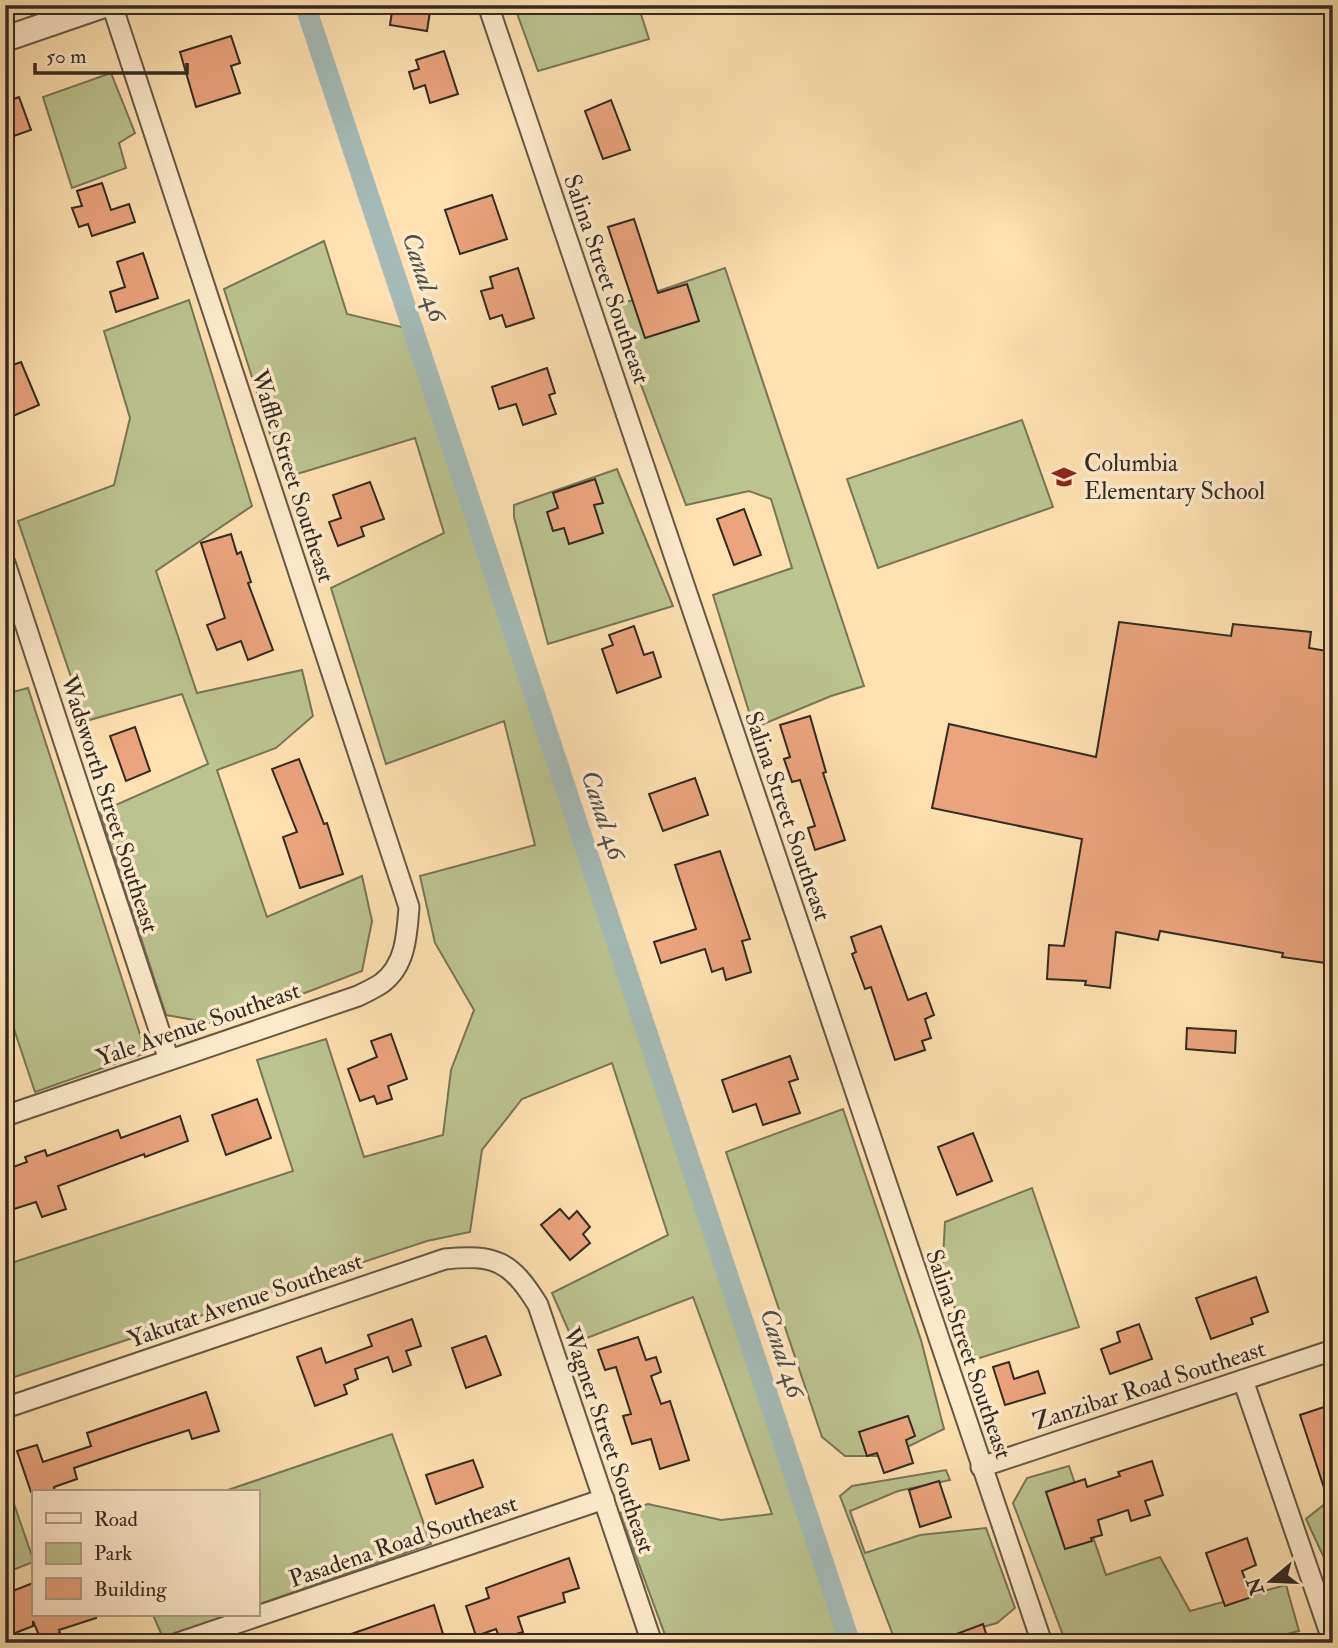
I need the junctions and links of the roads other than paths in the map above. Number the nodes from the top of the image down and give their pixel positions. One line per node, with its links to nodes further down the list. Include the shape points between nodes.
1 (104, 5): 4 (street)
2 (112, 5): 6 (street, Waffle Street Southeast, via 410,907 407,939)
3 (488, 5): 13 (street, Salina Street Southeast)
4 (5, 39)
5 (5, 564): 7 (street, Wadsworth Street Southeast)
6 (398, 965): 7 (street, Yale Avenue Southeast, via 383,982 358,996)
7 (169, 1060): 8 (street, Yale Avenue Southeast)
8 (5, 1116)
9 (503, 1264): 12 (street, Yakutat Avenue Southeast, via 477,1256 445,1259); 14 (street, Wagner Street Southeast, via 522,1278 538,1305)
10 (1333, 1350): 11 (street, Zanzibar Road Southeast)
11 (1243, 1380): 13 (street, Zanzibar Road Southeast); 20 (street)
12 (5, 1408)
13 (981, 1467): 19 (street, Salina Street Southeast)
14 (604, 1499): 16 (street, Pasadena Road Southeast); 18 (street, Wagner Street Southeast)
15 (258, 1616): 17 (street, Pasadena Road Southeast)
16 (259, 1616)
17 (178, 1643)
18 (652, 1643)
19 (1042, 1643)
20 (1333, 1643)

